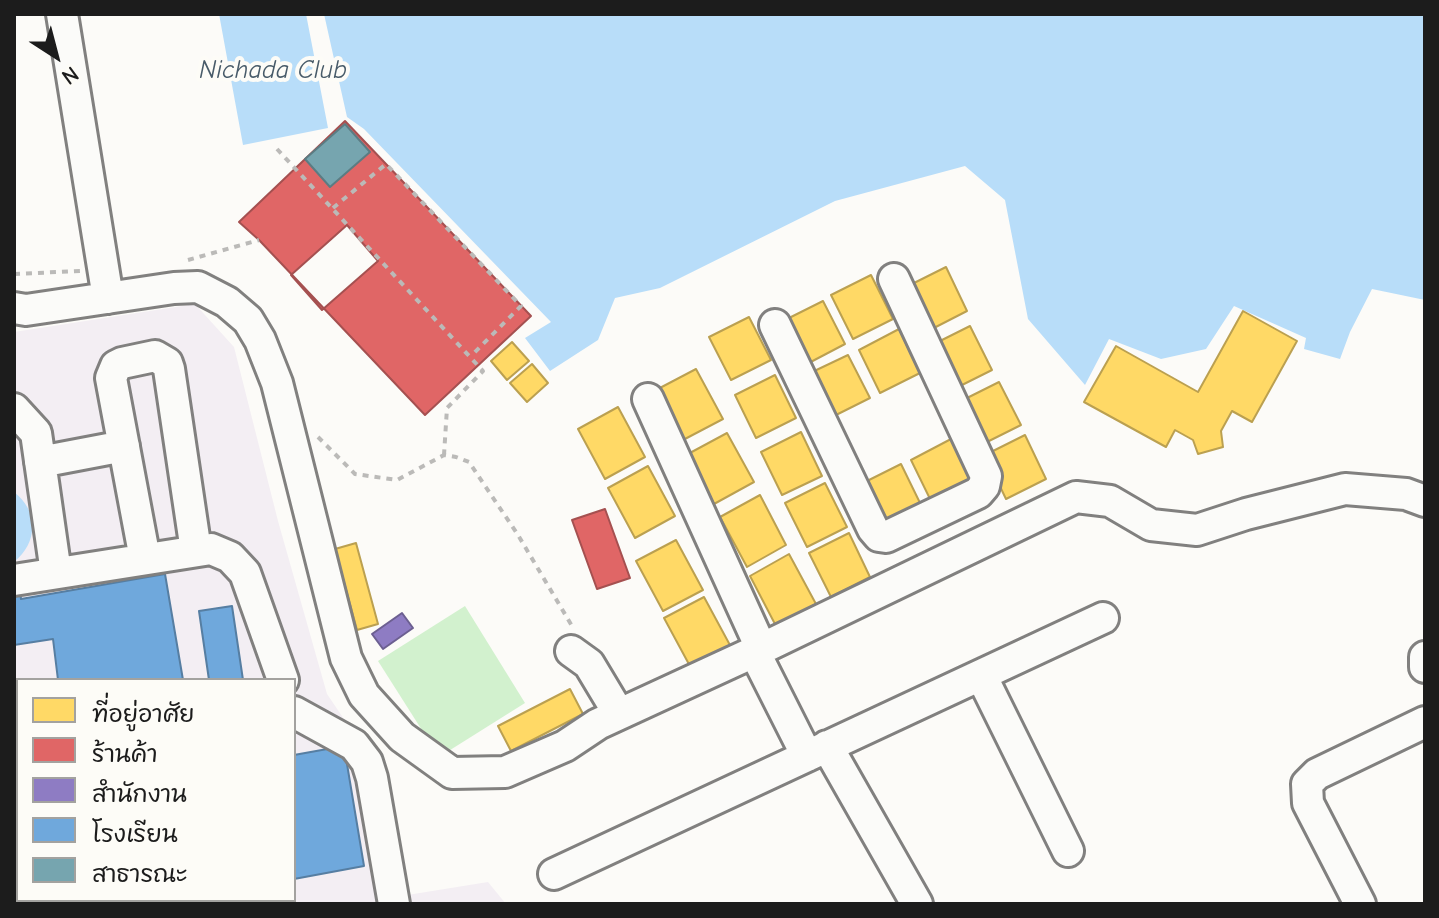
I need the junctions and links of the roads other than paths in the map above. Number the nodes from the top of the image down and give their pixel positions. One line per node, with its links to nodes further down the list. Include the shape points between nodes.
1 (62, 14): 3 (street)
2 (894, 279): 11 (street, via 986,476 978,493)
3 (108, 298): 4 (street); 18 (street, via 198,287 248,320 277,383 346,658 364,695 402,737 452,773 505,772)
4 (14, 308)
5 (775, 325): 11 (street, via 873,529 886,537)
6 (648, 399): 18 (street)
7 (14, 409): 9 (street, via 36,433)
8 (124, 446): 9 (street); 12 (street, via 113,371 122,363 155,356 169,369); 14 (street)
9 (40, 462): 15 (street)
10 (1425, 501): 13 (street, via 1406,494 1345,489 1197,530 1151,525 1110,501 1076,497)
11 (934, 515): 13 (street)
12 (196, 551): 14 (street); 22 (street, via 211,549 230,557 245,573)
13 (953, 556): 18 (street)
14 (145, 559): 15 (street)
15 (56, 573): 16 (street)
16 (14, 580)
17 (1103, 618): 21 (street)
18 (761, 648): 25 (street)
19 (1425, 657): 20 (street)
20 (1425, 667)
21 (981, 675): 25 (street); 26 (street)
22 (282, 678)
23 (296, 713): 28 (street, via 354,745 367,762)
24 (1425, 722): 30 (street, via 1317,774 1307,784 1308,803)
25 (819, 751): 27 (street); 29 (street)
26 (1068, 851)
27 (554, 874)
28 (394, 904)
29 (917, 904)
30 (1360, 904)

